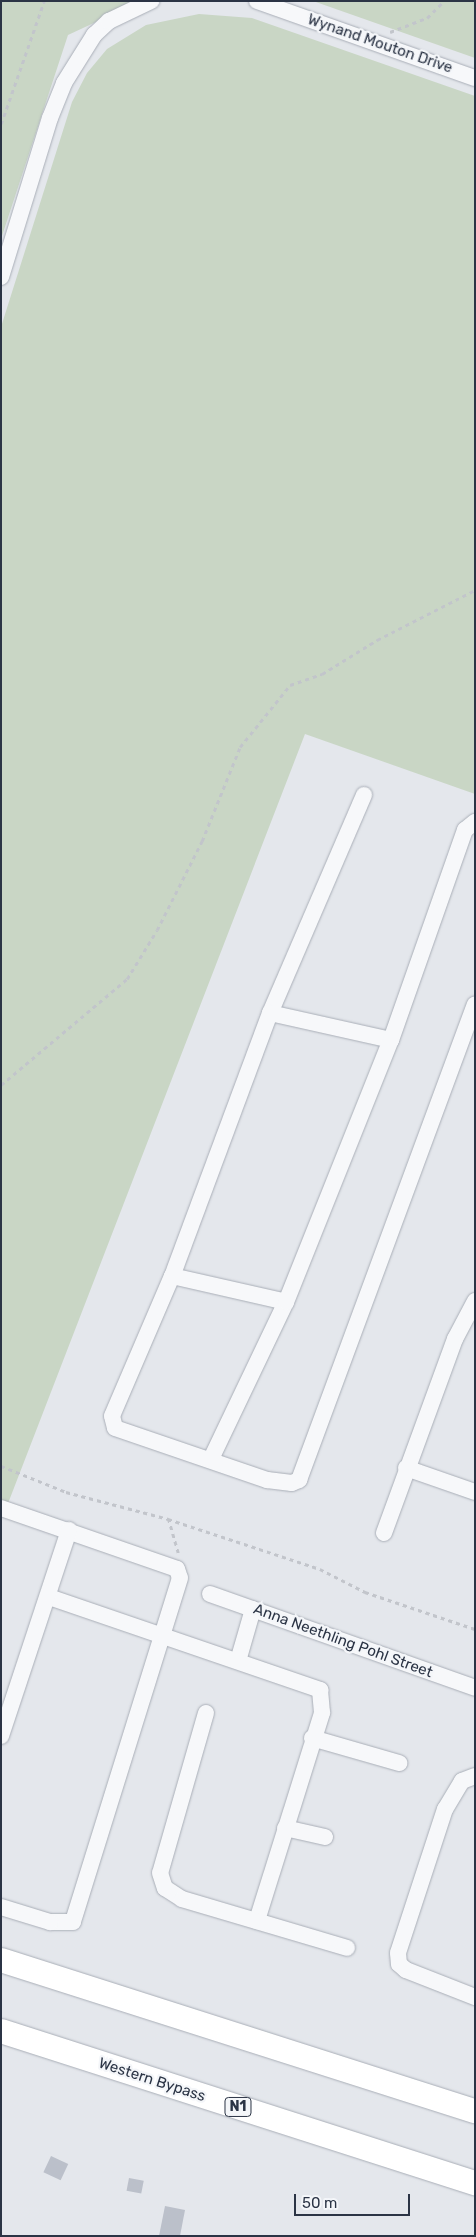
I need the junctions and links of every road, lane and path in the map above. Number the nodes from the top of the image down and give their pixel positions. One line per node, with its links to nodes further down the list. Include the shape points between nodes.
1 (44, 1): 7 (path)
2 (151, 1): 8 (street, via 110,21 94,35 64,83 50,118)
3 (257, 1): 5 (street, Wynand Mouton Drive)
4 (444, 1): 5 (path, via 427,18)
5 (370, 40): 6 (street, Wynand Mouton Drive)
6 (475, 78)
7 (1, 124)
8 (1, 277)
9 (475, 590): 15 (path, via 377,640 322,674 290,686 240,747 202,841 157,930 127,979)
10 (364, 795): 13 (street)
11 (475, 822): 14 (street, via 465,830)
12 (475, 1004): 19 (street, via 304,1474 292,1484 283,1483 232,1469)
13 (270, 1014): 14 (street); 16 (street)
14 (390, 1040): 18 (street)
15 (1, 1085)
16 (172, 1276): 18 (street); 19 (street, via 112,1416 112,1423 123,1432)
17 (475, 1301): 21 (street, via 455,1339)
18 (286, 1302): 19 (street)
19 (211, 1459)
20 (1, 1466): 24 (path, via 66,1492)
21 (406, 1468): 22 (street); 26 (street)
22 (475, 1492)
23 (1, 1508): 25 (street)
24 (168, 1519): 27 (path, via 180,1558); 31 (path, via 320,1569 365,1592)
25 (69, 1530): 27 (street); 29 (street)
26 (384, 1533)
27 (177, 1569): 32 (street, via 179,1585)
28 (210, 1594): 30 (street, Anna Neethling Pohl Street)
29 (49, 1597): 32 (street); 36 (street)
30 (253, 1609): 33 (street); 34 (street, Anna Neethling Pohl Street)
31 (475, 1629)
32 (162, 1637): 33 (street); 42 (street, via 73,1922 50,1922)
33 (238, 1661): 37 (street, via 320,1690 322,1713)
34 (475, 1688)
35 (206, 1713): 43 (street, via 160,1873 162,1882 176,1897)
36 (1, 1736)
37 (312, 1738): 38 (street); 40 (street)
38 (399, 1763)
39 (475, 1776): 46 (street, via 462,1781 445,1809 398,1953 399,1964 406,1970)
40 (285, 1828): 41 (street); 43 (street)
41 (325, 1837)
42 (1, 1907)
43 (257, 1920): 44 (street)
44 (346, 1948)
45 (1, 1960): 48 (highway)
46 (475, 1997)
47 (1, 2031): 49 (highway, Western Bypass / N1)
48 (475, 2111)
49 (475, 2183)

